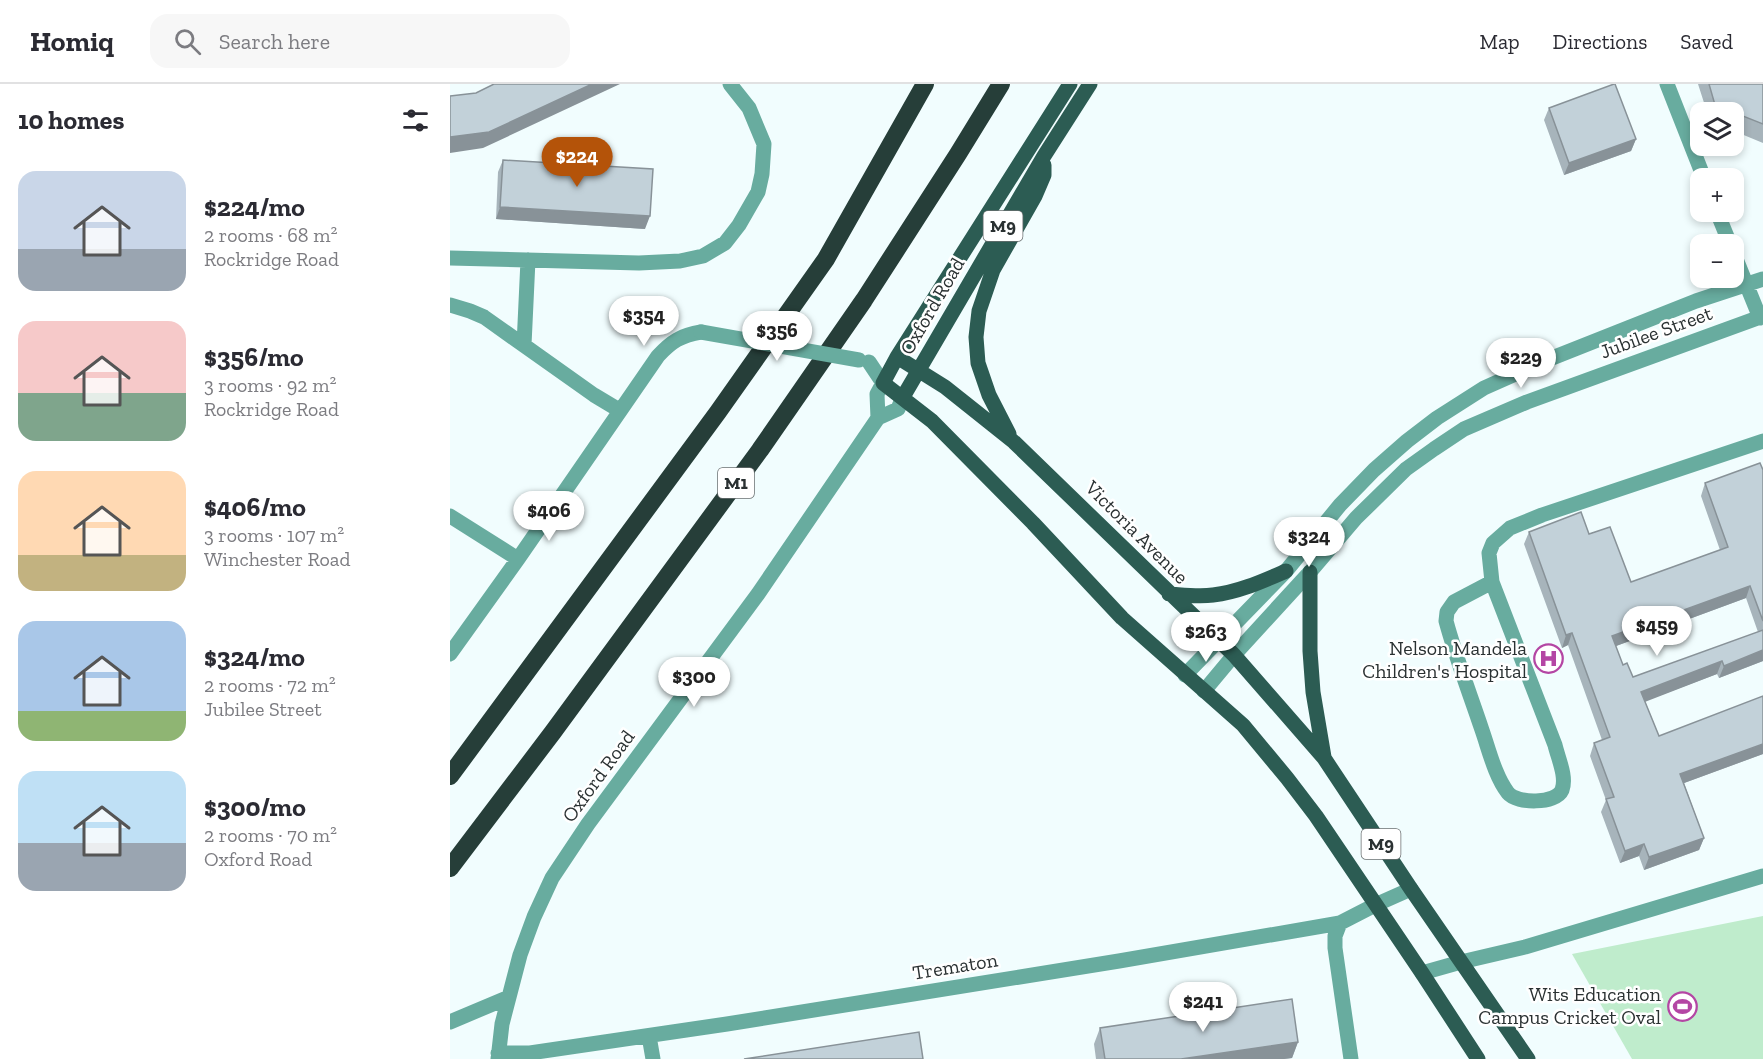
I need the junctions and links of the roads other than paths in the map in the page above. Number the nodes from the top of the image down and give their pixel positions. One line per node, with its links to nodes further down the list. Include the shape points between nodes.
1 (730, 84): 10 (street, via 749,108 764,144 758,192 725,243 703,256 680,261)
2 (926, 84): 40 (highway, via 826,259)
3 (1000, 84): 41 (highway, M1, via 864,300 760,450)
4 (1070, 84): 17 (main road, Oxford Road / M9)
5 (1090, 84): 7 (main road, Oxford Road / M9)
6 (1667, 84): 8 (street)
7 (1044, 156): 19 (main road, Oxford Road / M9); 25 (main road, via 1044,176 993,270 979,311 976,337 988,395)
8 (1700, 168)
9 (450, 258): 10 (street)
10 (528, 260): 16 (street)
11 (1763, 279): 13 (street, Jubilee Street)
12 (1744, 280): 13 (street)
13 (1746, 285): 15 (street); 26 (street, Jubilee Street, via 1663,314 1484,388 1407,441)
14 (450, 305): 16 (street, via 484,317)
15 (1761, 317): 28 (street, Jubilee Street, via 1527,402 1464,429 1406,469)
16 (524, 345): 22 (street)
17 (897, 357): 18 (street); 19 (main road, Victoria Avenue / M9); 20 (main road, Oxford Road / M9)
18 (864, 361): 20 (street); 22 (street, bridge, via 701,332 669,344)
19 (919, 370): 21 (main road, Oxford Road / M9); 25 (main road, Victoria Avenue / M9)
20 (883, 383): 21 (main road, M9); 23 (street, Oxford Road, via 877,394)
21 (903, 397): 23 (street, Oxford Road, via 898,408); 37 (main road, M9, via 932,421 1122,618)
22 (620, 410): 29 (street)
23 (878, 418): 48 (street, Oxford Road, via 758,594 552,878 534,917)
24 (1763, 441): 32 (street, via 1510,528 1493,543 1489,553)
25 (1014, 442): 33 (main road, Victoria Avenue / M9)
26 (1340, 505): 28 (street); 30 (street, Jubilee Street)
27 (450, 516): 29 (street)
28 (1356, 518): 31 (street, Jubilee Street)
29 (518, 559): 35 (street)
30 (1286, 571): 33 (main road, via 1224,593); 34 (street, Jubilee Street)
31 (1310, 572): 36 (street, Jubilee Street); 39 (main road, via 1311,670)
32 (1492, 582): 32 (street, via 1563,772 1561,792 1542,801 1522,801 1509,795 1496,770 1446,621 1454,603)
33 (1169, 594): 34 (main road, Victoria Avenue / M9)
34 (1219, 640): 36 (main road, Victoria Avenue / M9); 37 (street, Jubilee Street)
35 (450, 654)
36 (1234, 655): 38 (street, Jubilee Street); 39 (main road, Victoria Avenue / M9)
37 (1185, 675): 38 (main road, M9)
38 (1204, 691): 44 (main road, M9, via 1243,725 1287,778)
39 (1324, 758): 43 (main road, Victoria Avenue / M9)
40 (450, 776)
41 (450, 868)
42 (1763, 876): 46 (street, via 1525,947)
43 (1411, 889): 44 (street, Trematon); 46 (main road, Victoria Avenue / M9)
44 (1375, 905): 45 (street, Trematon); 47 (main road, M9)
45 (1340, 923): 50 (street, Trematon); 53 (street, via 1335,948)
46 (1461, 962): 47 (street); 55 (main road, Victoria Avenue / M9)
47 (1422, 973): 54 (main road, M9)
48 (507, 998): 49 (street); 51 (street, Oxford Road)
49 (450, 1022)
50 (649, 1036): 51 (street, Trematon); 52 (street)
51 (498, 1056)
52 (652, 1059)
53 (1351, 1059)
54 (1478, 1059)
55 (1528, 1059)

